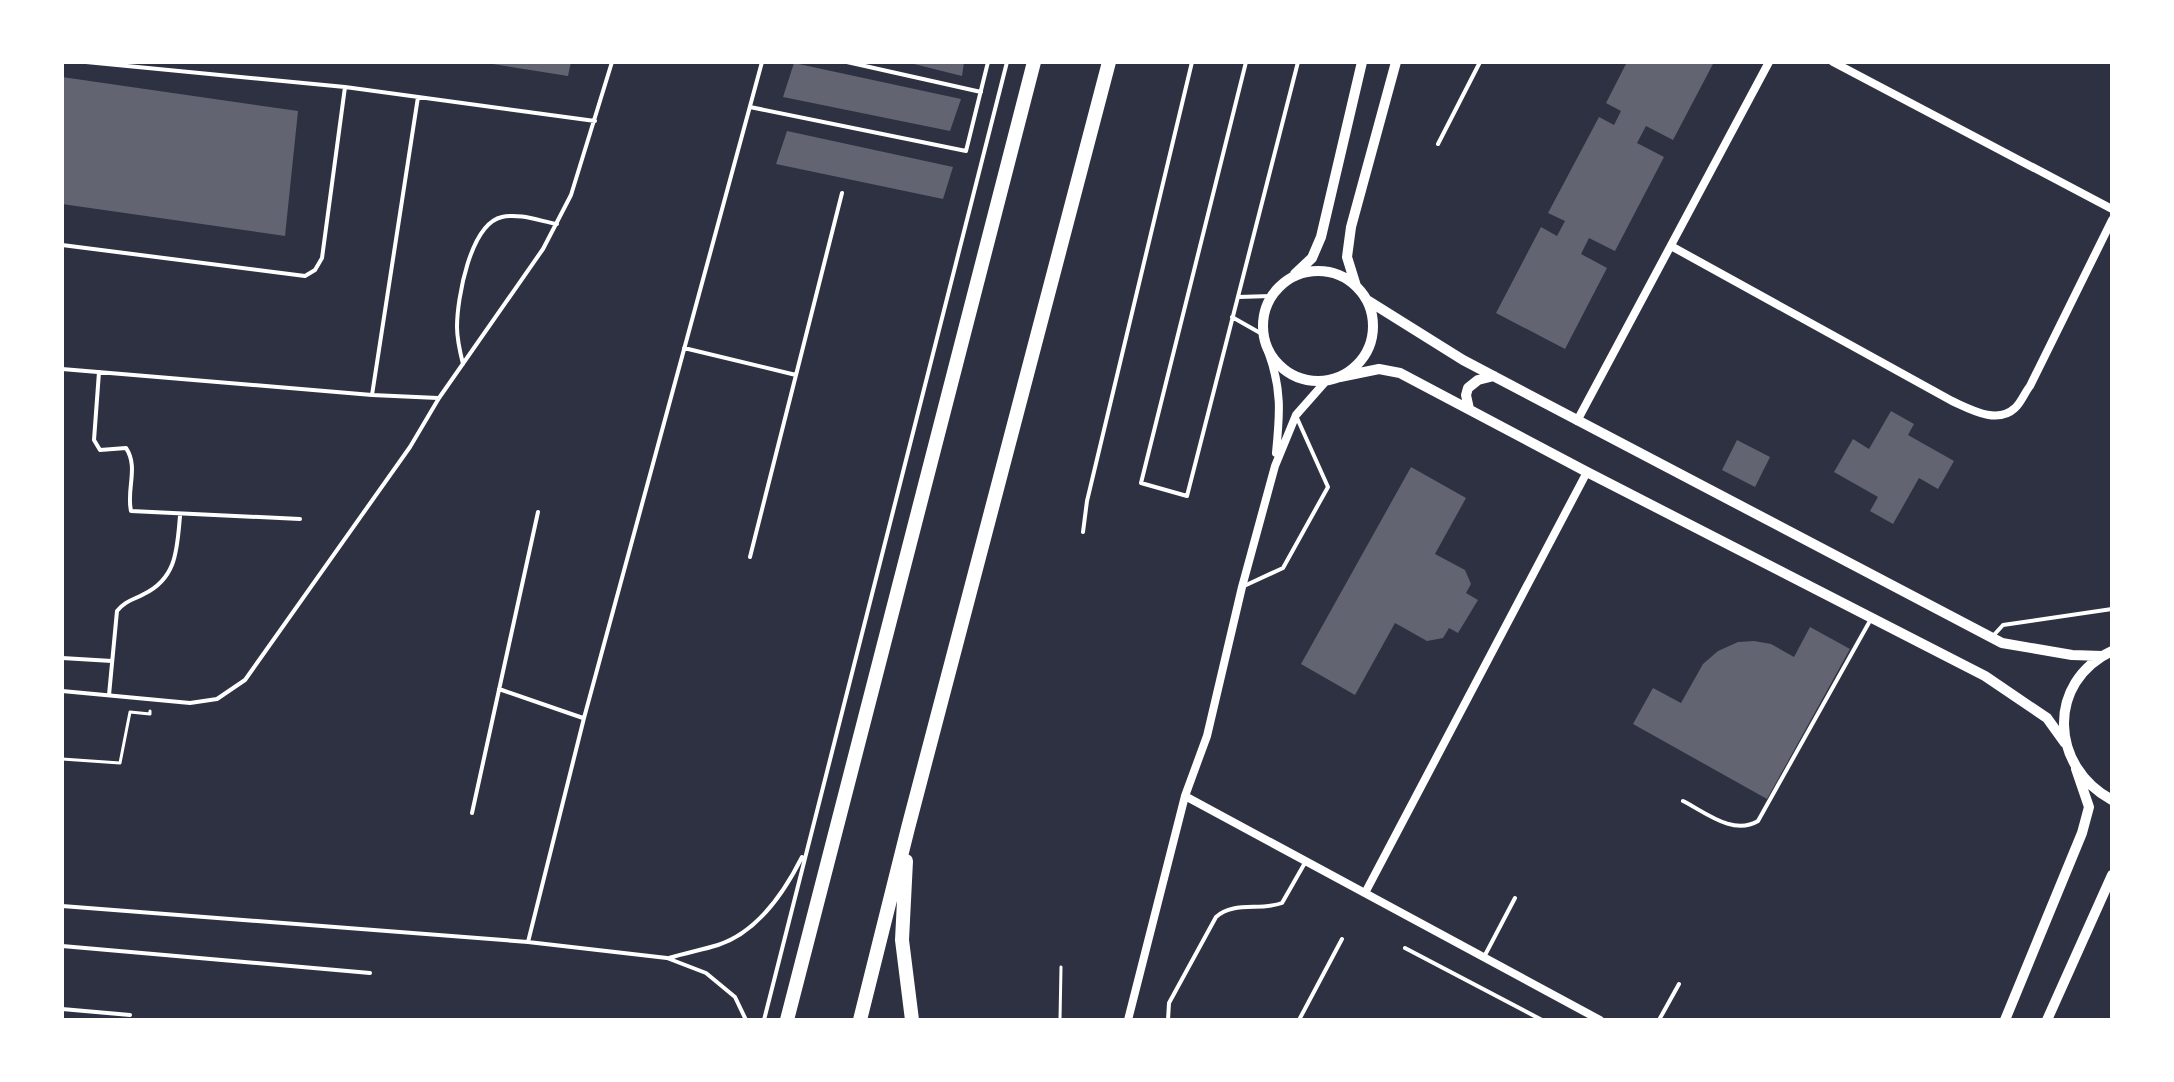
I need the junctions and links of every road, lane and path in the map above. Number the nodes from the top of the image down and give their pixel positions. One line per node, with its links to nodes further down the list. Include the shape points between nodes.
1 (86, 62): 17 (lane)
2 (612, 62): 21 (lane)
3 (762, 62): 20 (lane)
4 (847, 62): 18 (lane)
5 (988, 62): 18 (lane)
6 (1007, 62): 77 (lane)
7 (1034, 62): 96 (highway)
8 (1109, 62): 76 (highway)
9 (1192, 62): 55 (lane)
10 (1246, 62): 34 (lane, via 1141,483 1187,496)
11 (1298, 62): 32 (lane)
12 (1362, 62): 29 (street, via 1321,237 1312,258)
13 (1396, 62): 30 (street, via 1351,227 1347,257)
14 (1480, 62): 22 (lane)
15 (1769, 62): 28 (street)
16 (1833, 62): 24 (street)
17 (345, 87): 19 (lane); 27 (lane, via 322,258 305,276)
18 (981, 92): 20 (lane, via 966,151)
19 (418, 97): 21 (lane); 45 (lane)
20 (750, 107): 36 (lane)
21 (595, 121): 26 (lane)
22 (1438, 144)
23 (842, 193): 41 (lane)
24 (2112, 209)
25 (2112, 220): 28 (street, via 2030,386 2015,409 2003,414 1985,415 1952,401)
26 (557, 224): 38 (lane); 38 (lane, via 502,216 479,233 458,310)
27 (62, 245)
28 (1671, 246): 49 (street)
29 (1292, 277): 30 (street, via 1326,271); 31 (street)
30 (1356, 286): 33 (street)
31 (1271, 296): 32 (lane); 35 (street)
32 (1237, 297): 34 (lane)
33 (1367, 300): 42 (street); 43 (street, via 1373,326 1367,353)
34 (1232, 317): 35 (lane)
35 (1262, 334): 37 (street)
36 (684, 348): 41 (lane); 68 (lane)
37 (1268, 351): 44 (street, via 1292,376); 50 (street, via 1281,399)
38 (463, 364): 46 (lane)
39 (62, 369): 40 (lane)
40 (99, 372): 45 (lane); 53 (lane, via 94,440 100,450 126,448 133,458 131,511)
41 (796, 375): 56 (lane)
42 (1494, 376): 47 (street, via 1468,388); 49 (street)
43 (1340, 377): 44 (street); 47 (street, via 1379,369 1400,373)
44 (1326, 381): 48 (street)
45 (372, 395): 46 (lane)
46 (439, 398): 67 (lane, via 245,680 217,699)
47 (1469, 409): 51 (street)
48 (1296, 415): 50 (street); 57 (lane, via 1328,487 1283,568)
49 (1577, 421): 60 (street)
50 (1275, 466): 57 (street)
51 (1587, 472): 59 (street); 80 (street)
52 (538, 512): 64 (lane)
53 (180, 515): 54 (lane); 63 (lane, via 172,570 160,584 117,611)
54 (300, 519)
55 (1083, 532)
56 (750, 557)
57 (1242, 587): 72 (street, via 1207,736)
58 (2112, 609): 60 (lane, via 2003,625)
59 (1871, 618): 69 (street, via 2020,698 2047,718); 74 (lane, via 1758,821 1731,825)
60 (1992, 638): 61 (street, via 2046,652)
61 (2107, 653): 69 (street, via 2083,672 2070,693)
62 (62, 658): 63 (lane)
63 (112, 661): 66 (lane)
64 (499, 689): 68 (lane); 75 (lane)
65 (62, 691): 66 (lane)
66 (109, 695): 67 (lane)
67 (153, 699): 70 (path, via 150,714 130,712 120,763)
68 (584, 718): 84 (lane)
69 (2065, 743): 71 (street)
70 (62, 759)
71 (2076, 769): 73 (street); 106 (street, via 2089,807 2082,833)
72 (1185, 796): 78 (street); 100 (street)
73 (2112, 800)
74 (1683, 801)
75 (472, 813)
76 (908, 828): 97 (highway); 98 (highway, via 902,940)
77 (807, 847): 88 (lane, via 786,890 756,922 721,944); 95 (lane)
78 (1306, 861): 80 (street); 101 (lane, via 1282,903 1228,909 1216,917 1169,1003)
79 (2112, 875): 107 (street)
80 (1365, 893): 87 (street)
81 (1515, 898): 87 (lane)
82 (62, 906): 84 (lane)
83 (1342, 939): 102 (lane)
84 (528, 942): 88 (lane)
85 (62, 946): 90 (lane)
86 (1405, 948): 103 (lane)
87 (1484, 957): 104 (street)
88 (667, 958): 94 (lane, via 706,973 735,997)
89 (1061, 967): 99 (path)
90 (370, 973)
91 (1679, 984): 105 (lane)
92 (62, 1009): 93 (lane)
93 (130, 1015)
94 (746, 1020)
95 (764, 1020)
96 (787, 1020)
97 (860, 1020)
98 (912, 1020)
99 (1060, 1020)
100 (1128, 1020)
101 (1168, 1020)
102 (1299, 1020)
103 (1542, 1020)
104 (1600, 1020)
105 (1659, 1020)
106 (2005, 1020)
107 (2047, 1020)

